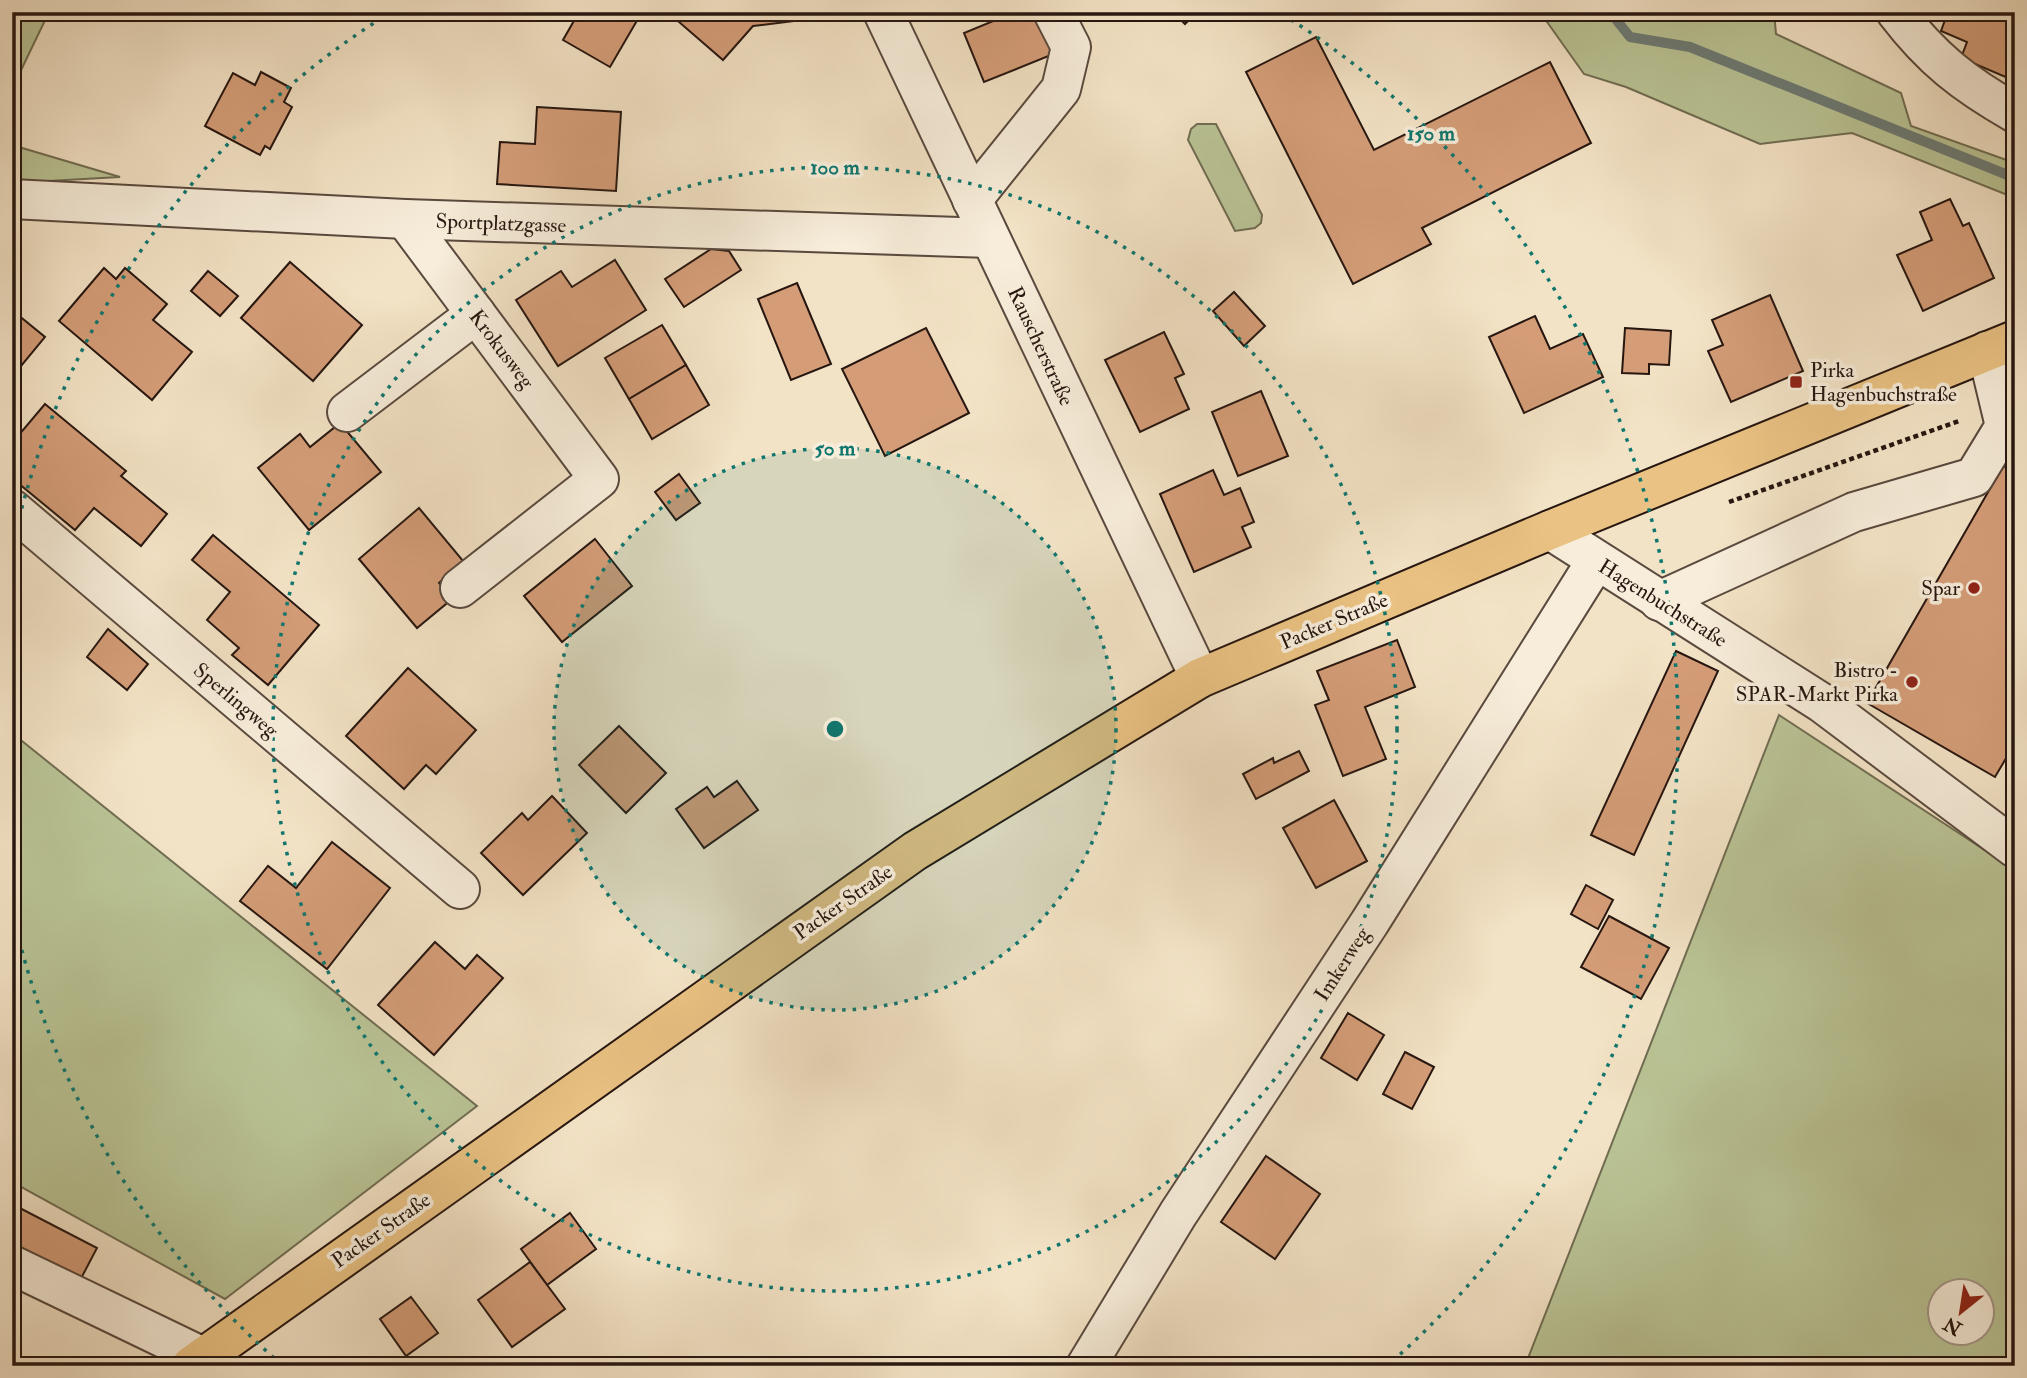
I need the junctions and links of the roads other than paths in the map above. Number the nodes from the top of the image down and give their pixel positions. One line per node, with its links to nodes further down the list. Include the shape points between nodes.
1 (883, 12): 6 (street, Rauscherstraße)
2 (1053, 12): 6 (street, via 1071,47 1061,89)
3 (1896, 12): 4 (street, via 1915,37 1967,86)
4 (2015, 113)
5 (12, 199): 7 (street, Sportplatzgasse)
6 (972, 200): 8 (street, Rauscherstraße)
7 (405, 219): 8 (street, Sportplatzgasse); 9 (street, Krokusweg)
8 (990, 238): 17 (street, Rauscherstraße)
9 (476, 314): 11 (street); 15 (street, Krokusweg, via 599,479)
10 (2001, 345): 13 (main road, Packer Straße); 16 (street, via 2005,426 1973,477 1854,512)
11 (347, 412)
12 (12, 509): 19 (street, Sperlingweg)
13 (1550, 530): 14 (street, Hagenbuchstraße); 17 (main road, Packer Straße)
14 (1596, 561): 16 (street, Hagenbuchstraße); 22 (street, Imkerweg, via 1370,922 1178,1214)
15 (460, 588)
16 (1659, 601): 18 (street, Hagenbuchstraße, via 1822,703)
17 (1199, 678): 21 (main road, Packer Straße, via 915,851)
18 (2015, 848)
19 (460, 889)
20 (12, 1265): 21 (street)
21 (197, 1362)
22 (1086, 1366)

